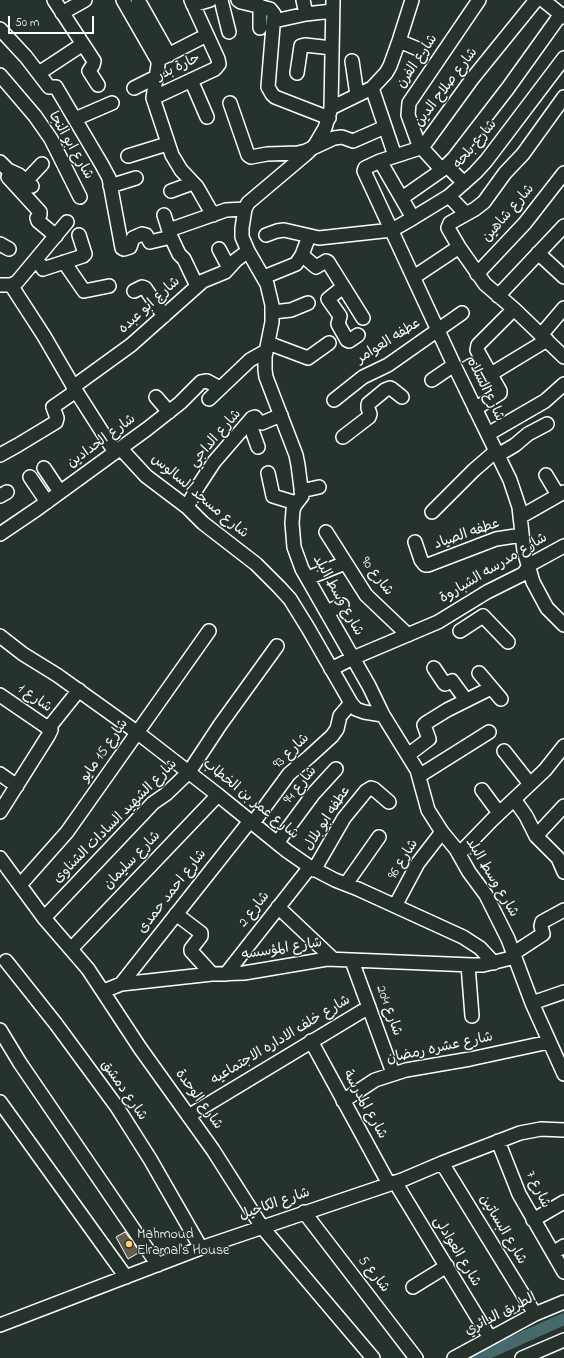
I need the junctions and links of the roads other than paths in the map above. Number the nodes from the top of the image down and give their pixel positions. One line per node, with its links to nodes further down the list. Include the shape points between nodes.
1 (54, 0): 16 (street)
2 (85, 0): 16 (street)
3 (123, 0): 28 (street)
4 (138, 0): 28 (street)
5 (210, 0): 13 (street)
6 (221, 0): 22 (street)
7 (238, 0): 15 (street)
8 (303, 0): 17 (street)
9 (479, 0): 50 (street, شارع الفرن, via 409,104 408,115)
10 (536, 0): 50 (street, شارع صلاح الدين, via 472,79)
11 (543, 0): 18 (street)
12 (410, 1): 24 (street)
13 (192, 3): 23 (street, حارة بدر)
14 (333, 5): 17 (street); 26 (street)
15 (260, 6): 19 (street, via 273,11); 20 (street)
16 (62, 13): 25 (street)
17 (306, 14): 19 (street)
18 (562, 15): 57 (street)
19 (274, 21): 44 (street, via 268,87 270,91 275,97)
20 (260, 28)
21 (0, 29): 31 (street)
22 (229, 32)
23 (207, 35): 28 (street); 35 (street, حارة بدر, via 219,64 215,69)
24 (399, 41): 27 (street); 38 (street, via 390,66)
25 (83, 44): 31 (street); 36 (street, via 94,61 89,71)
26 (332, 48): 32 (street, via 301,46); 44 (street)
27 (418, 49)
28 (164, 58): 34 (street)
29 (564, 58): 62 (street, شارع بلحه, via 486,161)
30 (352, 61): 39 (street)
31 (39, 73): 46 (street, via 49,87 56,87)
32 (297, 73)
33 (0, 75): 66 (street, شارع ابو النجا, via 56,137)
34 (156, 77): 37 (street); 41 (street)
35 (191, 80): 41 (street, حارة بدر); 45 (street)
36 (98, 85)
37 (134, 88)
38 (372, 88): 39 (street); 47 (street)
39 (357, 95): 44 (street)
40 (564, 97): 69 (street, via 484,202)
41 (153, 98): 48 (street)
42 (112, 103): 46 (street)
43 (230, 103): 49 (street, via 249,156 298,154)
44 (330, 113): 49 (street, via 321,136)
45 (207, 117)
46 (75, 119): 63 (street, via 104,156)
47 (385, 127): 49 (street, via 353,141 339,137); 52 (street)
48 (167, 144): 51 (street); 61 (street, via 176,163)
49 (311, 148): 68 (street)
50 (421, 148): 52 (street, شارع صلاح الدين); 57 (street)
51 (128, 156)
52 (395, 156): 53 (street, شارع صلاح الدين)
53 (380, 161): 56 (street, شارع صلاح الدين); 67 (street)
54 (0, 162): 58 (street, via 8,170)
55 (42, 164): 58 (street, via 29,183 19,175)
56 (365, 168): 75 (street, شارع السلام, via 364,173)
57 (445, 168): 62 (street); 67 (street)
58 (7, 178): 79 (street, via 40,212 38,221)
59 (136, 178): 63 (street)
60 (561, 182): 89 (street, شارع شاهين)
61 (193, 183): 64 (street); 71 (street)
62 (464, 184): 65 (street, شارع بلحه)
63 (110, 186): 76 (street, via 122,248 130,247 132,239 142,234 146,235 150,242)
64 (171, 191)
65 (449, 196): 69 (street); 72 (street, شارع بلحه)
66 (80, 197)
67 (402, 198): 72 (street)
68 (245, 209): 71 (street, via 230,209); 83 (street, شارع وسط البلد, via 242,237)
69 (466, 214): 81 (street, via 448,226)
70 (164, 215): 76 (street)
71 (212, 215): 76 (street)
72 (413, 218): 75 (street, شارع بلحه)
73 (67, 222): 79 (street)
74 (564, 226): 84 (street)
75 (392, 230): 80 (street, via 319,238); 90 (street, شارع السلام)
76 (170, 233): 95 (street)
77 (80, 235): 87 (street, via 84,255)
78 (266, 235): 80 (street, via 284,230)
79 (56, 236): 86 (street)
80 (309, 236): 85 (street)
81 (459, 247): 89 (street); 90 (street)
82 (219, 249): 88 (street)
83 (248, 251): 88 (street, شارع ابو عبده); 92 (street, شارع وسط البلد)
84 (538, 253): 91 (street); 98 (street)
85 (302, 255): 92 (street, via 293,266); 96 (street, via 316,267 328,262)
86 (37, 259): 87 (street, via 44,269); 93 (street, via 17,282)
87 (64, 262): 94 (street, via 84,291)
88 (229, 268): 95 (street, شارع ابو عبده, via 221,275)
89 (477, 274): 98 (street)
90 (414, 277): 106 (street, شارع السلام)
91 (564, 277)
92 (264, 278): 102 (street, شارع وسط البلد, via 271,296)
93 (5, 285): 119 (street, شارع مسجد السالوس, via 44,336)
94 (109, 286)
95 (197, 286): 104 (street, شارع ابو عبده)
96 (343, 287): 105 (street); 107 (street, via 328,299 340,316 338,324 347,340 350,341)
97 (134, 291): 104 (street, via 145,288)
98 (498, 296): 101 (street)
99 (308, 303): 102 (street, via 291,310)
100 (564, 308): 108 (street)
101 (514, 309): 108 (street); 114 (street, via 478,345 477,350)
102 (273, 312): 110 (street, شارع وسط البلد)
103 (462, 313): 106 (street, عطفه العوامر)
104 (164, 316): 119 (street, شارع ابو عبده)
105 (363, 318)
106 (438, 330): 112 (street, شارع السلام); 113 (street, عطفه العوامر)
107 (358, 335)
108 (544, 338): 111 (street); 114 (street)
109 (329, 343): 110 (street, via 308,358)
110 (267, 347): 117 (street); 126 (street, شارع وسط البلد, via 266,377)
111 (564, 357)
112 (454, 365): 115 (street); 124 (street, شارع السلام)
113 (376, 371): 118 (street); 123 (street, عطفه العوامر, via 362,377)
114 (491, 374): 124 (street, via 500,393)
115 (432, 380)
116 (564, 384): 129 (street, via 545,401)
117 (220, 388): 122 (street); 125 (street, شارع الحدادين, via 203,381)
118 (388, 388): 121 (street); 130 (street, via 368,404 369,417)
119 (75, 389): 132 (street, شارع مسجد السالوس, via 111,446); 134 (street, شارع ابو عبده, via 53,407 56,422)
120 (156, 397): 125 (street)
121 (402, 397)
122 (210, 399)
123 (334, 400)
124 (475, 409): 129 (street, شارع السلام)
125 (169, 412): 132 (street, شارع الحدادين)
126 (281, 415): 127 (street, شارع الداجي, via 262,423 254,417); 142 (street, شارع وسط البلد, via 296,455)
127 (249, 422): 131 (street); 144 (street, شارع الداجي, via 214,462 196,488)
128 (547, 424): 133 (street, via 528,434 515,445)
129 (488, 434): 133 (street, شارع السلام)
130 (343, 437)
131 (258, 447)
132 (120, 448): 140 (street, شارع الحدادين, via 106,466); 144 (street, شارع مسجد السالوس, via 146,476)
133 (497, 453): 145 (street, via 474,470); 146 (street, شارع السلام, via 510,480)
134 (0, 455)
135 (44, 468): 140 (street)
136 (268, 473): 142 (street, via 273,496)
137 (546, 475): 141 (street)
138 (30, 476): 143 (street)
139 (320, 487): 142 (street)
140 (60, 492): 143 (street, شارع الحدادين)
141 (561, 493): 146 (street)
142 (299, 497): 154 (street, شارع وسط البلد, via 293,510 293,535 298,558)
143 (47, 502): 148 (street, شارع الحدادين)
144 (187, 507): 168 (street, شارع مسجد السالوس, via 203,523 256,564 290,599)
145 (432, 512)
146 (520, 517): 149 (street, شارع السلام)
147 (326, 532): 152 (street, شارع 90)
148 (0, 534)
149 (522, 535): 150 (street, عطفه الصياد, via 496,540 428,565 421,560); 153 (street, شارع السلام)
150 (415, 542)
151 (564, 546): 153 (street, شارع مدرسه الشباروة, via 535,561)
152 (345, 563): 154 (street); 162 (street, شارع 90, via 371,601)
153 (528, 568): 155 (street, شارع مدرسه الشباروة, via 523,574); 159 (street, شارع السلام, via 532,582 547,608)
154 (308, 578): 157 (street, شارع وسط البلد)
155 (473, 600): 158 (street); 162 (street, شارع مدرسه الشباروة, via 438,622)
156 (342, 605): 157 (street)
157 (327, 612): 166 (street, شارع وسط البلد)
158 (483, 616): 161 (street); 164 (street)
159 (564, 625)
160 (209, 631): 179 (street, شارع 15 مايو)
161 (460, 631)
162 (408, 635): 166 (street, شارع مدرسه الشباروة)
163 (0, 636): 171 (street, شارع عمر بن الخطاب)
164 (508, 642)
165 (277, 646): 184 (street, شارع الشهيد السادات الشناوى)
166 (353, 658): 168 (street, شارع مدرسه الشباروة); 176 (street, شارع وسط البلد)
167 (434, 668): 174 (street, via 445,684 452,681)
168 (332, 669): 175 (street, شارع مسجد السالوس)
169 (479, 673): 170 (street)
170 (492, 688): 173 (street); 174 (street)
171 (78, 690): 177 (street, via 52,722); 179 (street, شارع عمر بن الخطاب)
172 (0, 695): 177 (street, شارع 1)
173 (501, 699)
174 (466, 700): 182 (street, via 426,723 424,725 429,739)
175 (351, 703): 176 (street, via 364,712); 196 (street, شارع 93, via 340,716 337,729 332,736 289,774)
176 (383, 715): 182 (street, شارع وسط البلد)
177 (51, 730): 188 (street)
178 (489, 732): 186 (street)
179 (138, 733): 184 (street, شارع عمر بن الخطاب); 206 (street, شارع 15 مايو, via 67,832)
180 (564, 746): 187 (street)
181 (504, 752): 187 (street)
182 (408, 755): 186 (street, شارع وسط البلد)
183 (336, 769): 200 (street, شارع 94, via 314,793)
184 (189, 772): 190 (street, شارع عمر بن الخطاب); 211 (street, شارع الشهيد السادات الشناوى, via 148,808)
185 (0, 774): 188 (street)
186 (419, 776): 197 (street, شارع وسط البلد, via 428,810)
187 (530, 784): 191 (street)
188 (17, 786): 194 (street)
189 (482, 790): 195 (street)
190 (218, 795): 196 (street, شارع عمر بن الخطاب); 212 (street, شارع سليمان)
191 (514, 799): 195 (street); 198 (street)
192 (389, 802): 203 (street, عطفه ابو بلال, via 374,789 366,791 344,818)
193 (563, 809): 198 (street)
194 (0, 812)
195 (499, 813): 201 (street)
196 (251, 822): 200 (street, شارع عمر بن الخطاب); 210 (street, شارع احمد حمدى)
197 (442, 832): 201 (street, شارع وسط البلد); 207 (street, شارع 96, via 418,863)
198 (536, 836): 204 (street, via 558,858)
199 (379, 837): 205 (street)
200 (277, 843): 203 (street, شارع عمر بن الخطاب)
201 (459, 854): 213 (street, شارع وسط البلد, via 486,895)
202 (0, 860): 206 (street, شارع الوحدة)
203 (312, 868): 205 (street, شارع عمر بن الخطاب); 208 (street, شارع 2)
204 (564, 870)
205 (346, 884): 207 (street, شارع عمر بن الخطاب)
206 (20, 885): 211 (street, شارع الوحدة)
207 (396, 906): 217 (street, شارع عمر بن الخطاب, via 472,942)
208 (278, 907): 214 (street); 220 (street, شارع 2)
209 (564, 910): 213 (street, شارع المؤسسه, via 542,922 543,934)
210 (176, 914): 219 (street, via 202,933 191,951); 221 (street, شارع احمد حمدى)
211 (44, 918): 212 (street, شارع الوحدة)
212 (71, 949): 222 (street, شارع الوحدة)
213 (514, 955): 217 (street, شارع المؤسسه); 224 (street, شارع وسط البلد)
214 (333, 959): 216 (street, شارع المؤسسه); 220 (street, شارع المؤسسه)
215 (6, 961): 245 (street, شارع دمشق, via 56,1024 116,1107 150,1159)
216 (352, 961): 218 (street, شارع المؤسسه); 225 (street, شارع 204)
217 (494, 963): 218 (street, شارع المؤسسه)
218 (468, 965): 226 (street)
219 (212, 974): 220 (street, شارع المؤسسه); 221 (street, شارع المؤسسه)
220 (226, 974)
221 (122, 984): 222 (street, شارع المؤسسه)
222 (104, 991): 235 (street, شارع الوحدة, via 135,1040)
223 (564, 992): 224 (street)
224 (532, 1003): 229 (street, شارع وسط البلد)
225 (369, 1007): 228 (street, شارع خلف الاداره الاجتماعيه); 231 (street, شارع 204)
226 (472, 1016)
227 (0, 1030): 247 (street)
228 (311, 1042): 233 (street, شارع المدرسة); 235 (street, شارع خلف الاداره الاجتماعيه)
229 (549, 1042): 230 (street, شارع وسط البلد); 231 (street, شارع عشره رمضان)
230 (560, 1053): 232 (street, شارع وسط البلد)
231 (393, 1073): 233 (street, شارع عشره رمضان, via 375,1080)
232 (564, 1074)
233 (343, 1101): 239 (street, شارع المدرسة)
234 (0, 1102): 250 (street)
235 (190, 1115): 243 (street, شارع الوحدة)
236 (564, 1130): 237 (street, شارع الكاحيل, via 531,1130)
237 (498, 1141): 238 (street, شارع الكاحيل); 242 (street, شارع 7, via 519,1194)
238 (442, 1163): 239 (street, شارع الكاحيل); 253 (street, شارع البساتين)
239 (392, 1183): 241 (street, شارع الكاحيل); 248 (street, شارع العوادلى)
240 (564, 1202): 242 (street)
241 (304, 1212): 243 (street, شارع الكاحيل); 258 (street, شارع 5)
242 (533, 1220): 246 (street, شارع 7)
243 (262, 1227): 245 (street, شارع الكاحيل); 257 (street, شارع الوحدة)
244 (564, 1246): 246 (street)
245 (201, 1248): 247 (street, شارع الكاحيل)
246 (553, 1253): 249 (street, شارع 7)
247 (158, 1265): 250 (street, شارع الكاحيل)
248 (447, 1266): 251 (street); 255 (street, شارع العوادلى)
249 (564, 1272)
250 (126, 1277): 254 (street, شارع الكاحيل)
251 (414, 1287)
252 (564, 1302): 253 (street, الطريق الدائري)
253 (535, 1314): 255 (street, الطريق الدائري)
254 (0, 1325)
255 (490, 1338): 259 (street, الطريق الدائري)
256 (564, 1340): 260 (street)
257 (373, 1358)
258 (416, 1358)
259 (454, 1358)
260 (522, 1358)

